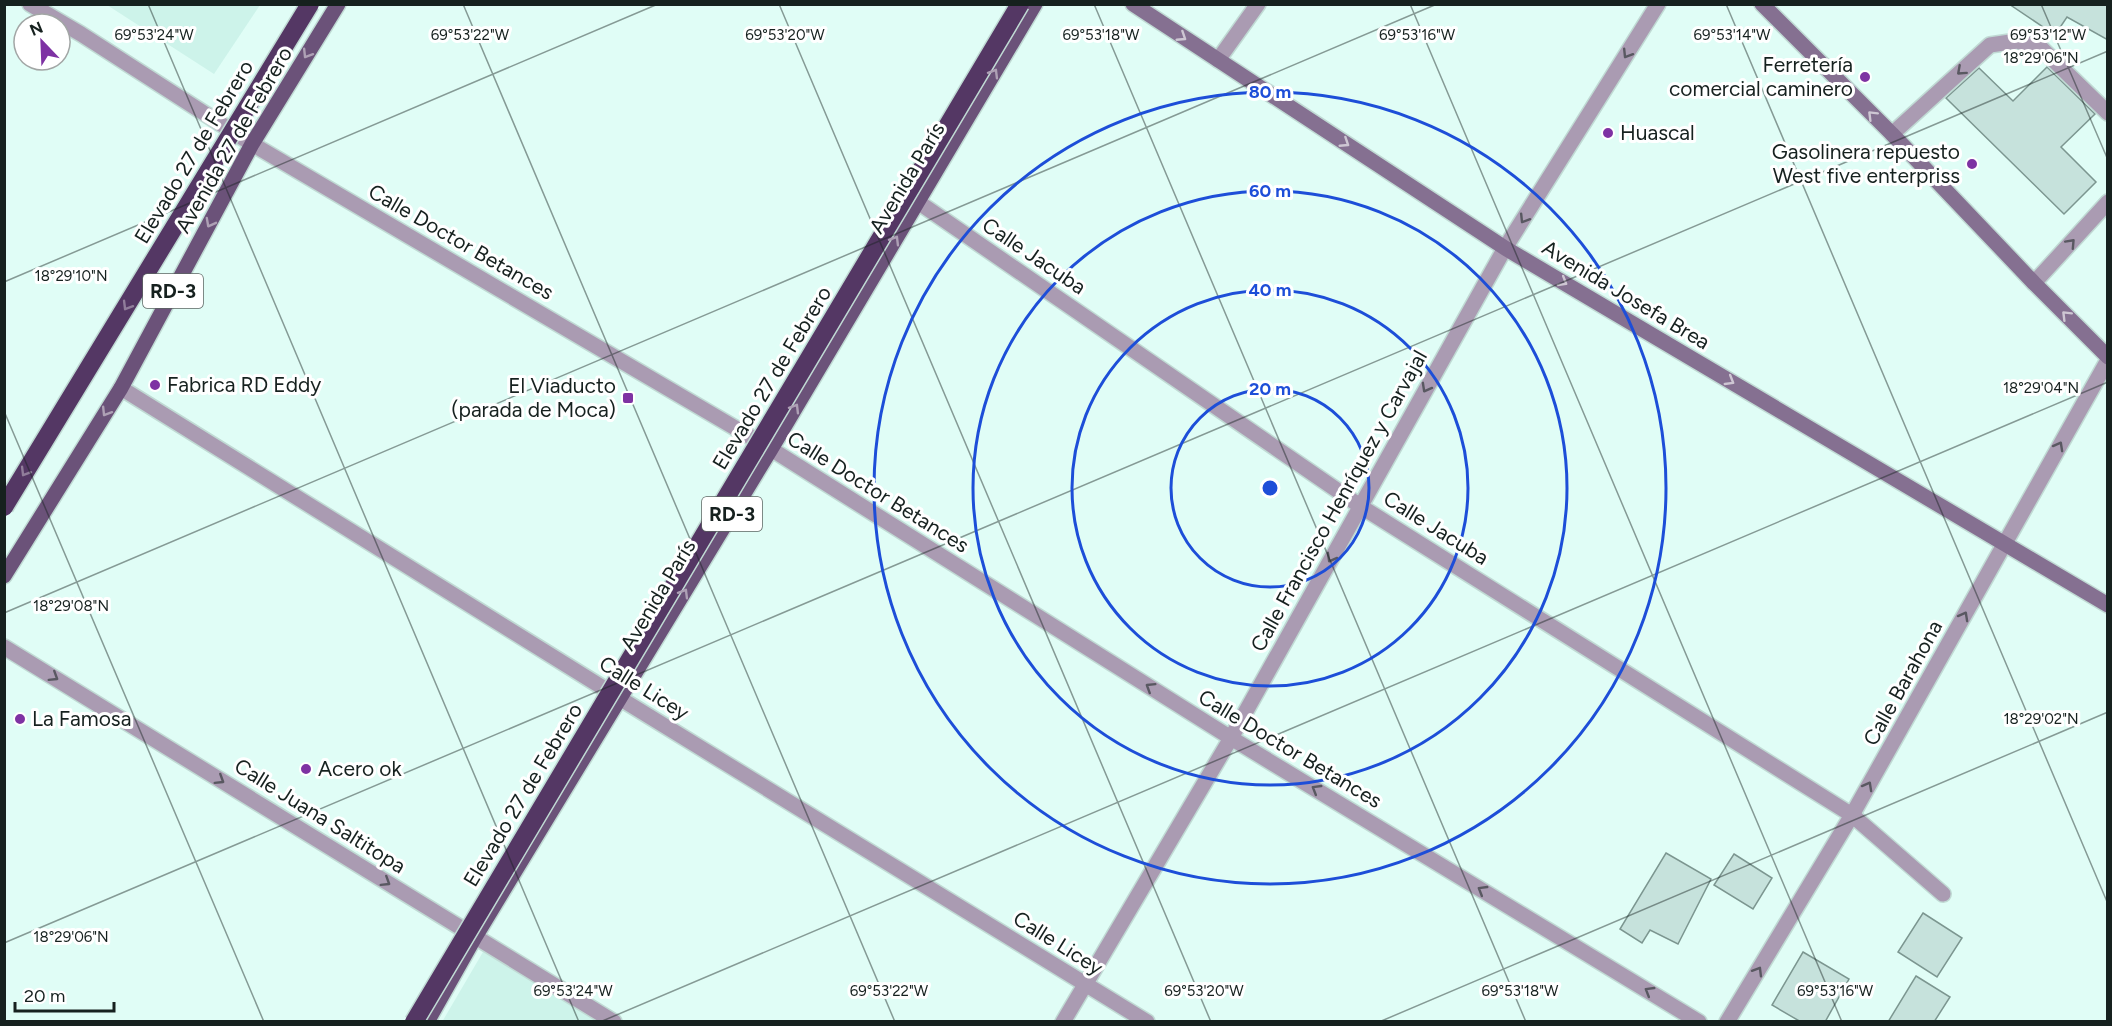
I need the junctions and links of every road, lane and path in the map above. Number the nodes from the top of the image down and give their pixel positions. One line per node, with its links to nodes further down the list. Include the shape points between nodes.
1 (30, 4): 13 (street, Calle Doctor Betances)
2 (310, 4): 22 (highway, Elevado 27 de Febrero / RD-3, one-way to 22, bridge)
3 (338, 4): 13 (main road, Avenida 27 de Febrero / RD-3, one-way to 13)
4 (1020, 4): 33 (highway, Elevado 27 de Febrero / RD-3, bridge)
5 (1035, 4): 14 (main road, Avenida París / RD-3, one-way to 5)
6 (1133, 4): 10 (main road, Avenida Josefa Brea, one-way to 10)
7 (1258, 4): 10 (street)
8 (1658, 4): 16 (street, Calle Francisco Henríquez y Carvajal, one-way to 16)
9 (1762, 4): 12 (main road, one-way to 9)
10 (1218, 60): 16 (main road, Avenida Josefa Brea, one-way to 16)
11 (2108, 113): 12 (street, one-way to 12, via 2041,48 2017,40 1990,45)
12 (1892, 134): 17 (main road)
13 (252, 144): 19 (main road, Avenida 27 de Febrero / RD-3, one-way to 19); 20 (street, Calle Doctor Betances)
14 (918, 202): 20 (main road, Avenida París / RD-3, one-way to 14); 21 (street, Calle Jacuba)
15 (2108, 202): 17 (street, one-way to 15)
16 (1505, 248): 21 (street, Calle Francisco Henríquez y Carvajal, one-way to 21); 23 (main road, Avenida Josefa Brea, one-way to 23)
17 (2034, 283): 18 (main road, one-way to 17)
18 (2108, 358): 23 (street, Calle Barahona, one-way to 18)
19 (121, 388): 24 (main road, Avenida 27 de Febrero / RD-3, one-way to 24); 27 (street, Calle Licey)
20 (771, 449): 27 (main road, Avenida París / RD-3, one-way to 20); 28 (street, Calle Doctor Betances, one-way to 20)
21 (1360, 506): 28 (street, Calle Francisco Henríquez y Carvajal, one-way to 28); 29 (street, Calle Jacuba)
22 (4, 507)
23 (2005, 544): 25 (main road, Avenida Josefa Brea); 29 (street, Calle Barahona, one-way to 23)
24 (4, 576)
25 (2108, 604)
26 (4, 646): 31 (street, Calle Juana Saltitopa, one-way to 31)
27 (621, 699): 31 (main road, Avenida París / RD-3); 32 (street, Calle Licey)
28 (1231, 738): 32 (street, Calle Francisco Henríquez y Carvajal); 38 (street, Calle Doctor Betances, one-way to 28)
29 (1852, 815): 30 (street, Calle Jacuba); 39 (street, Calle Barahona, one-way to 29)
30 (1943, 894)
31 (475, 937): 34 (main road, Avenida París / RD-3); 35 (street, Calle Juana Saltitopa)
32 (1085, 984): 36 (street, Calle Francisco Henríquez y Carvajal); 37 (street, Calle Licey)
33 (414, 1022)
34 (427, 1022)
35 (614, 1022)
36 (1063, 1022)
37 (1147, 1022)
38 (1699, 1022)
39 (1727, 1022)

